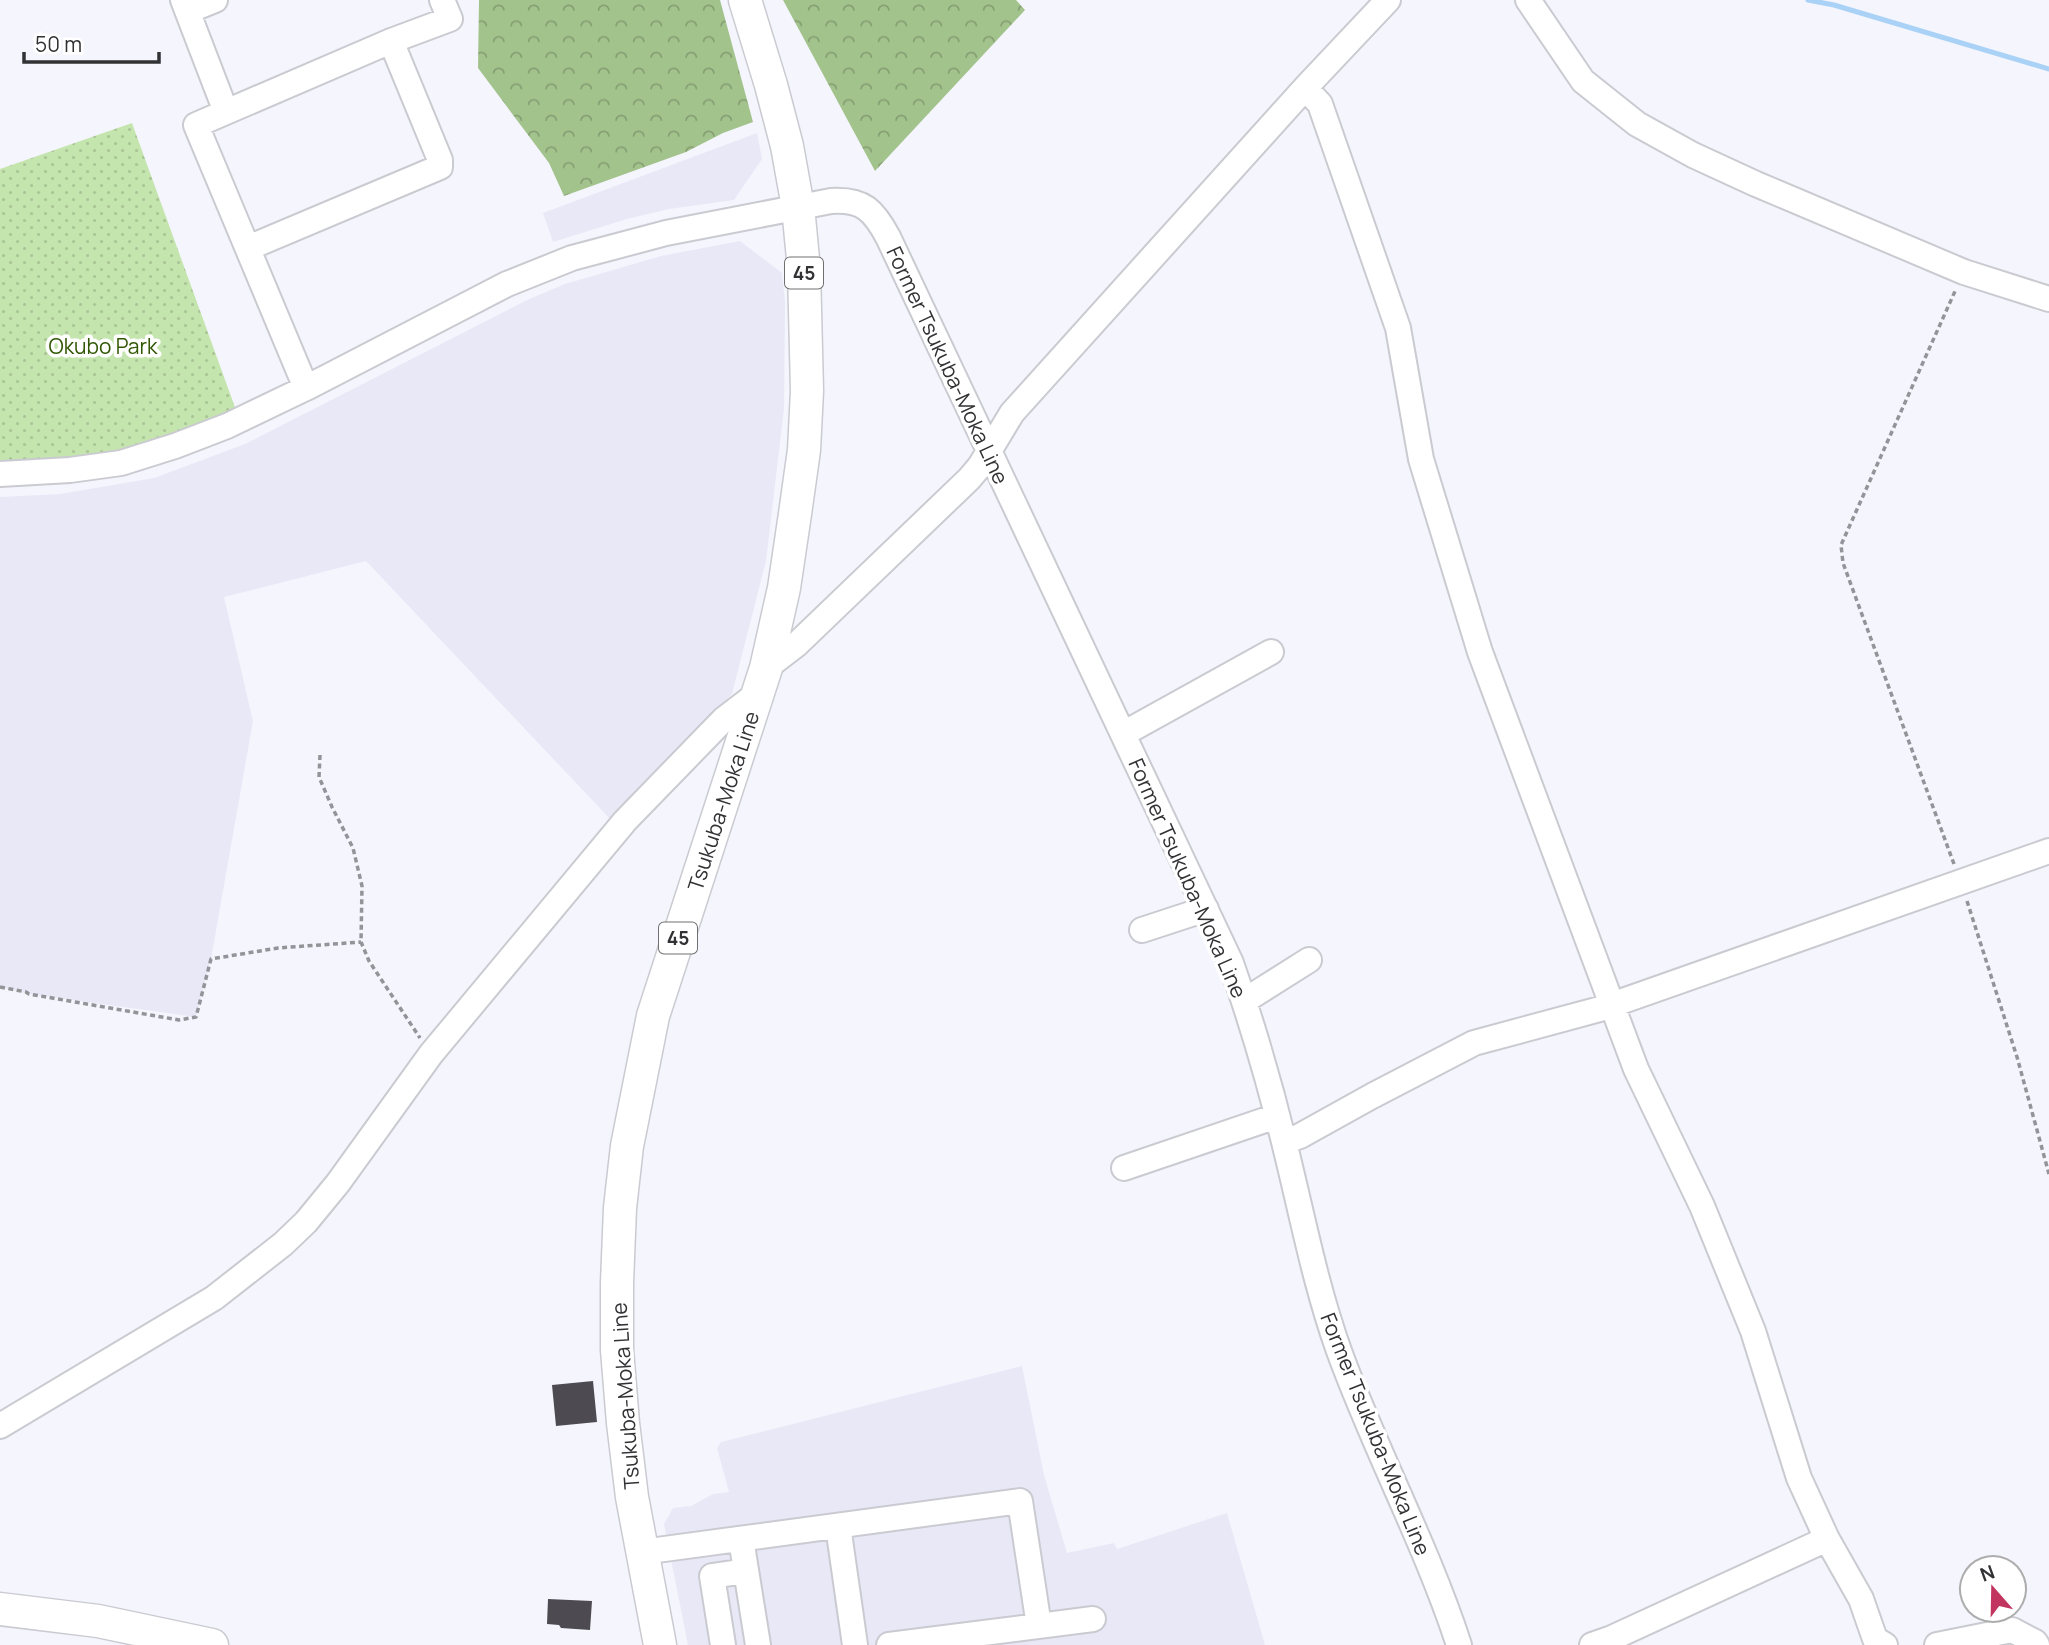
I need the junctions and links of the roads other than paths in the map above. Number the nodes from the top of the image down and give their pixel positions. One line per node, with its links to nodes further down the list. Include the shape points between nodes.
1 (215, 0): 6 (street)
2 (442, 0): 7 (street, via 450,19)
3 (745, 0): 10 (main road, Tsukuba-Moka Line / 45, via 787,146)
4 (1388, 0): 8 (street)
5 (1528, 0): 12 (street, via 1583,81 1637,124 1756,184 1964,271)
6 (185, 6): 9 (street)
7 (391, 41): 9 (street); 11 (street, via 440,167)
8 (1305, 88): 14 (street, via 1012,413); 24 (street, via 1320,104 1398,328 1421,459 1480,652)
9 (226, 112): 11 (street, via 197,125)
10 (799, 207): 13 (street, Former Tsukuba-Moka Line, via 666,233 572,258 495,290); 14 (street, Former Tsukuba-Moka Line, via 850,201 877,217); 17 (main road, Tsukuba-Moka Line / 45, via 806,316 804,450 784,588)
11 (248, 248): 13 (street)
12 (2049, 299)
13 (306, 388): 15 (street, Former Tsukuba-Moka Line, via 227,426 121,463)
14 (988, 451): 17 (street, via 969,479); 18 (street, Former Tsukuba-Moka Line)
15 (0, 474)
16 (1271, 652): 18 (street)
17 (762, 681): 28 (street, via 625,821 431,1054 306,1222 214,1298); 32 (main road, Tsukuba-Moka Line / 45, via 653,1016 627,1146 619,1233 617,1350)
18 (1122, 734): 20 (street, Former Tsukuba-Moka Line)
19 (2049, 851): 24 (street)
20 (1206, 909): 21 (street); 23 (street, Former Tsukuba-Moka Line)
21 (1142, 930)
22 (1309, 960): 23 (street)
23 (1244, 1001): 25 (street, Former Tsukuba-Moka Line)
24 (1611, 1005): 26 (street, via 1474,1043); 31 (street, via 1753,1331 1799,1478)
25 (1277, 1116): 26 (street, Former Tsukuba-Moka Line); 27 (street)
26 (1284, 1142): 43 (street, Former Tsukuba-Moka Line, via 1321,1297 1339,1351)
27 (1124, 1168)
28 (0, 1426)
29 (838, 1526): 30 (street); 36 (street, via 1020,1501); 41 (street)
30 (741, 1539): 32 (street); 33 (street)
31 (1827, 1539): 44 (street); 45 (street, via 1860,1599 1875,1639)
32 (642, 1552): 38 (main road, Tsukuba-Moka Line / 45)
33 (746, 1571): 39 (street, via 712,1576); 40 (street)
34 (0, 1609): 37 (main road, via 98,1621)
35 (1093, 1619): 36 (street)
36 (1039, 1626): 42 (street)
37 (212, 1645)
38 (660, 1645)
39 (723, 1645)
40 (758, 1645)
41 (855, 1645)
42 (889, 1645)
43 (1459, 1645)
44 (1592, 1645)
45 (1885, 1645)
46 (1937, 1645): 47 (street, via 2012,1630)
47 (2037, 1645)

